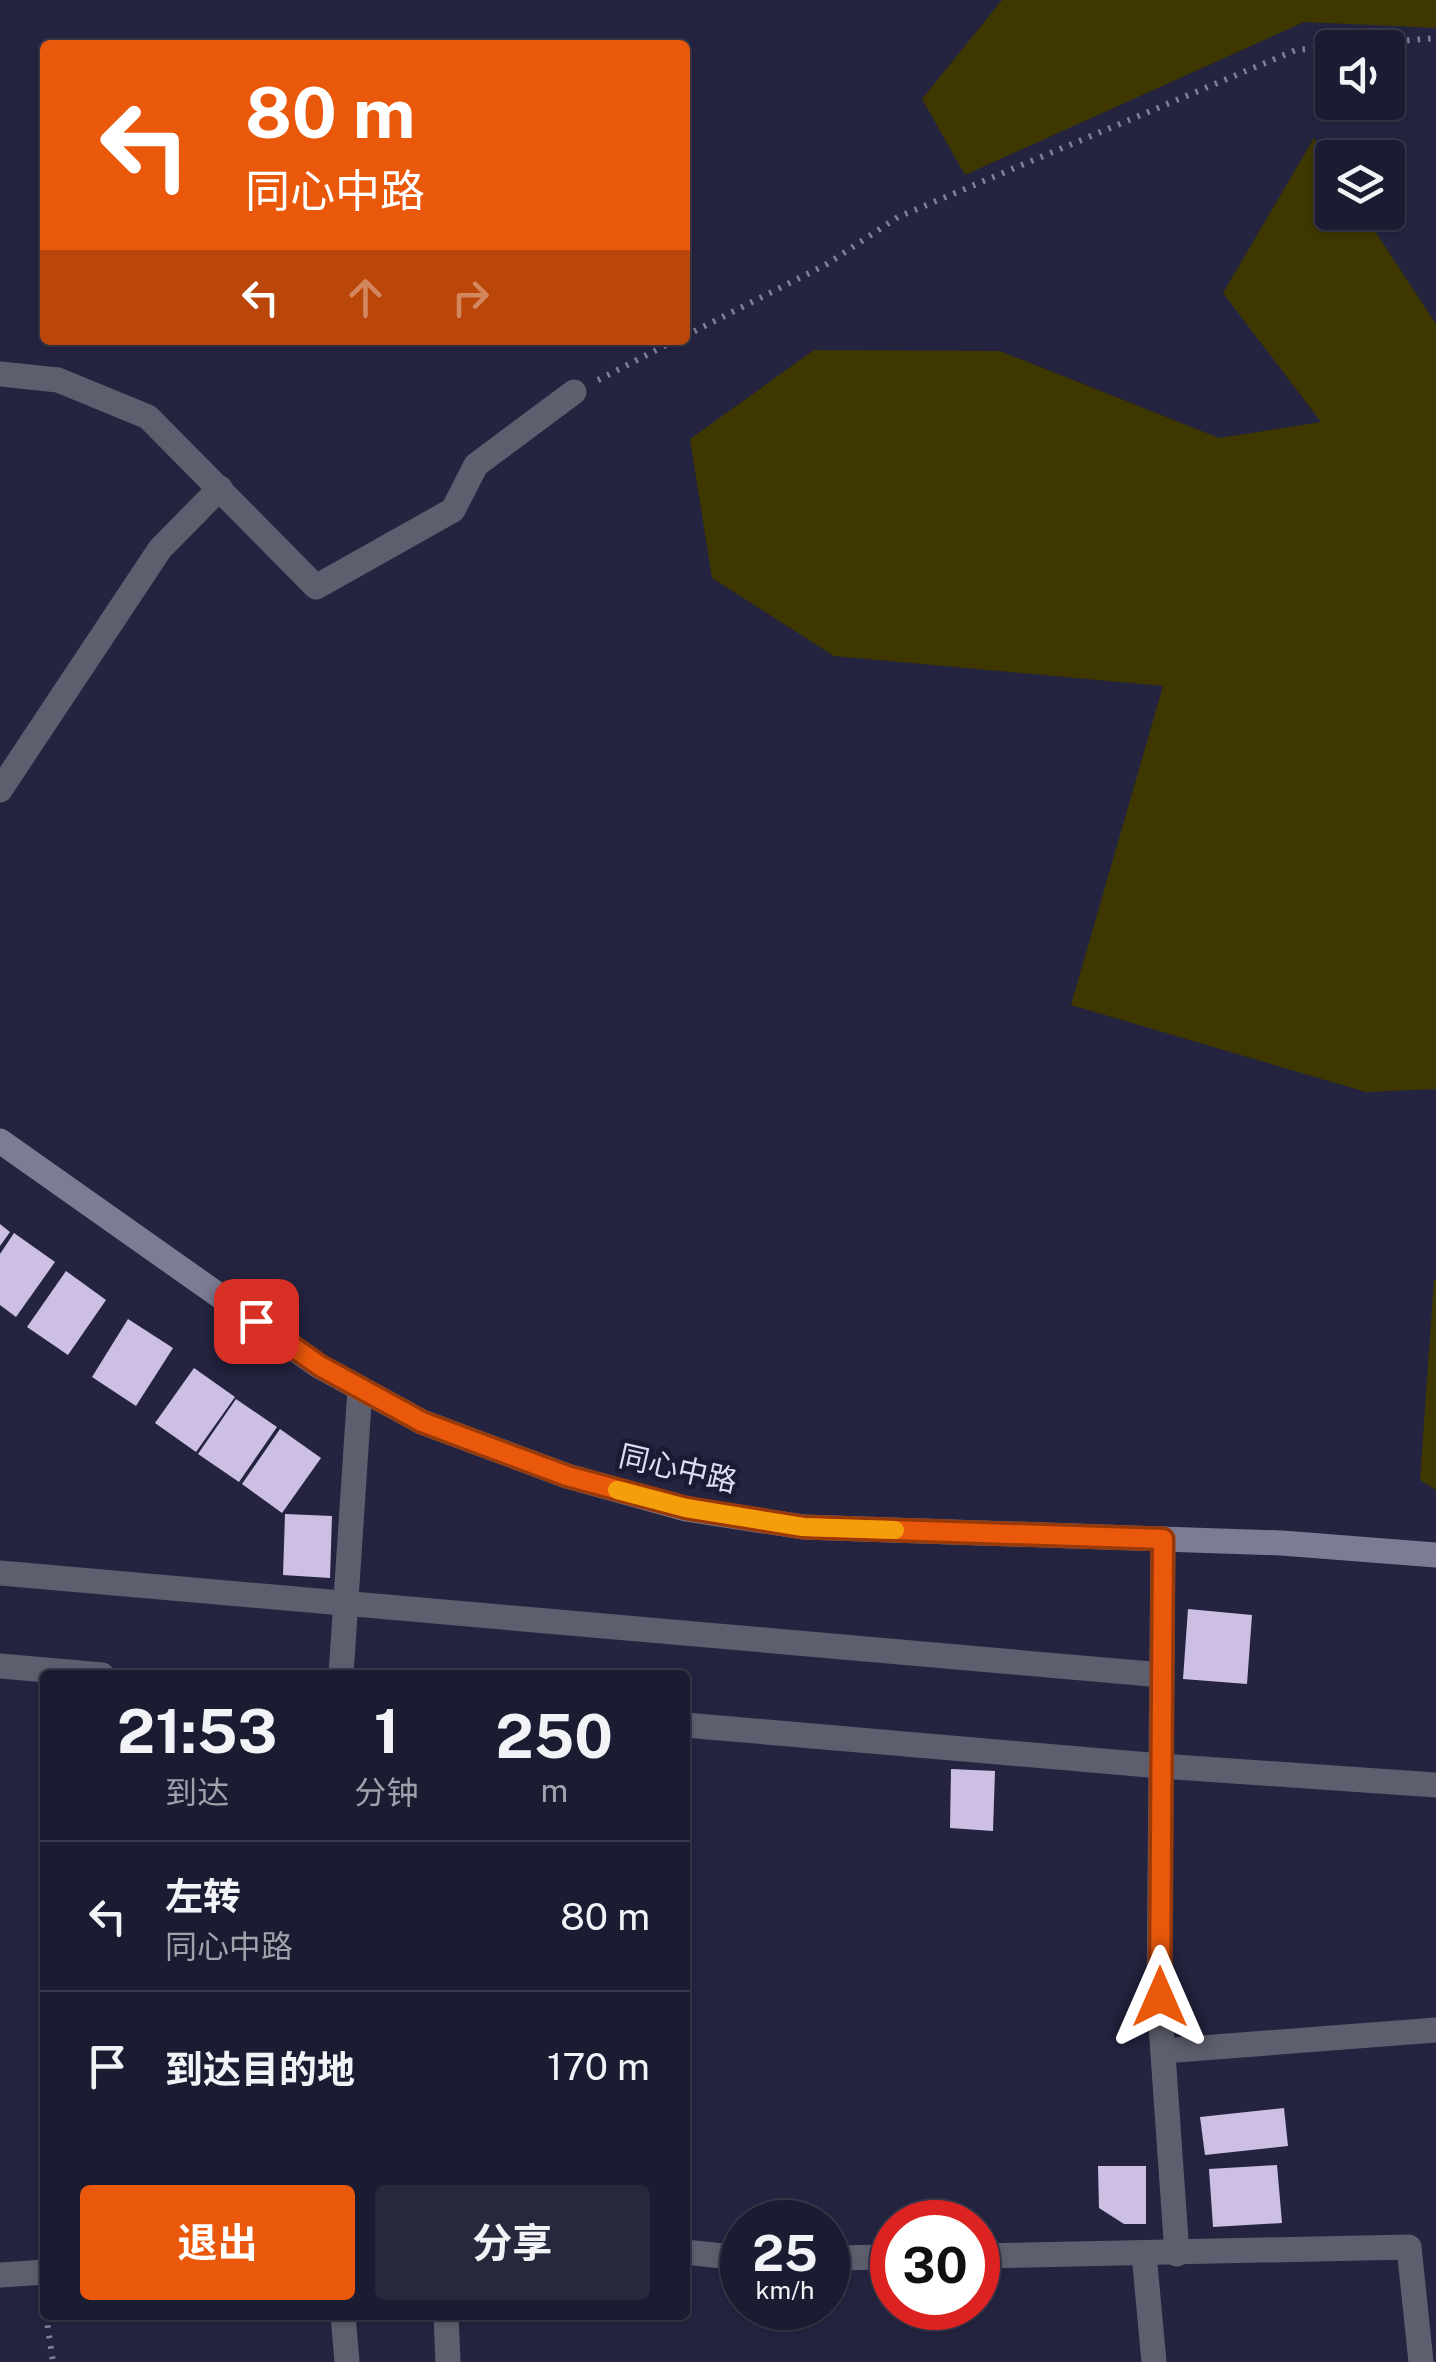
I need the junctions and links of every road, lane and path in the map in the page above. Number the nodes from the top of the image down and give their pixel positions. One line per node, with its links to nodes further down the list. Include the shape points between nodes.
1 (1436, 38): 2 (path, via 1296,50 898,217 827,264)
2 (690, 333)
3 (666, 345): 5 (path)
4 (0, 374): 6 (street, via 58,380 148,418)
5 (574, 392): 6 (street, via 476,466 453,510 316,587)
6 (220, 488): 7 (street, via 160,549)
7 (0, 790)
8 (0, 1141): 9 (street, 同心中路)
9 (360, 1388): 10 (street, 同心中路, via 496,1451 686,1508 803,1527); 13 (street)
10 (1163, 1539): 11 (street, 同心中路); 17 (street)
11 (1436, 1555)
12 (0, 1573): 13 (street)
13 (346, 1603): 16 (street); 17 (street)
14 (0, 1666): 15 (street)
15 (45, 1670)
16 (341, 1670)
17 (1162, 1675): 19 (street)
18 (690, 1725): 19 (street)
19 (1162, 1766): 20 (street); 22 (street)
20 (1436, 1785)
21 (1436, 2030): 22 (street)
22 (1163, 2051): 25 (street)
23 (690, 2253): 26 (street)
24 (1144, 2254): 25 (street); 27 (street); 36 (street)
25 (1176, 2254): 37 (street, via 1408,2247)
26 (720, 2256)
27 (1000, 2256)
28 (40, 2272): 29 (street)
29 (0, 2275)
30 (47, 2320): 33 (path)
31 (343, 2320): 34 (street)
32 (446, 2320): 35 (street)
33 (52, 2362)
34 (346, 2362)
35 (448, 2362)
36 (1154, 2362)
37 (1421, 2362)

